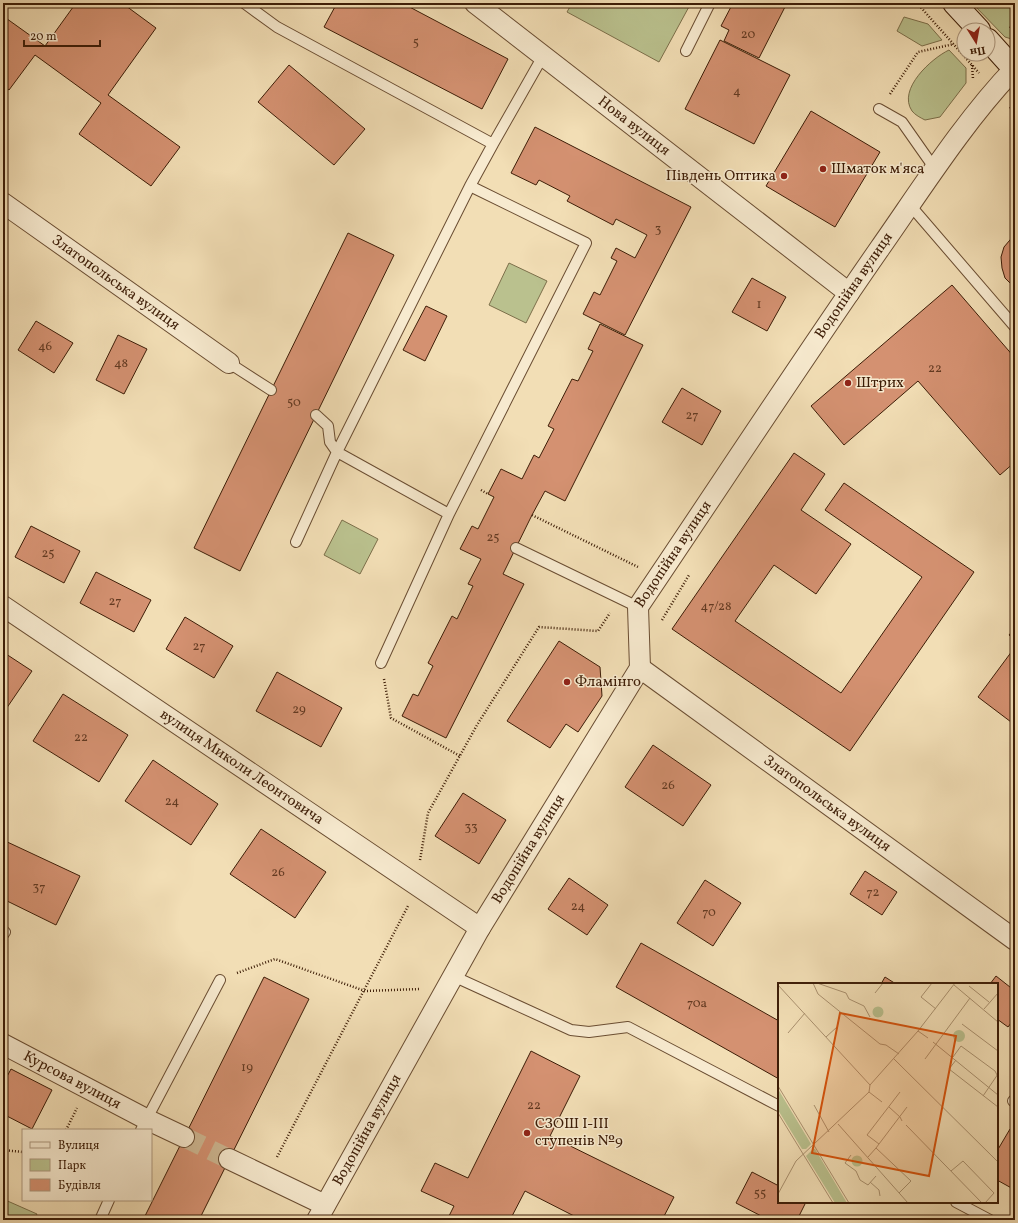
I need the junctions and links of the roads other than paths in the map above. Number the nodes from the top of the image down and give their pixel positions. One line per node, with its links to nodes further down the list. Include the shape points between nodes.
1 (244, 3): 11 (lane, via 277,27)
2 (476, 3): 8 (street, Нова вулиця)
3 (710, 3): 7 (lane)
4 (954, 3): 5 (main road)
5 (971, 22)
6 (996, 48): 9 (main road)
7 (686, 51)
8 (542, 56): 11 (lane); 16 (street, Нова вулиця)
9 (1015, 68): 12 (street, Водопійна вулиця, via 994,89)
10 (879, 109): 12 (lane, via 902,122)
11 (493, 144): 13 (lane)
12 (935, 169): 15 (street, Водопійна вулиця)
13 (470, 186): 21 (lane); 22 (lane, via 586,243)
14 (3, 203): 18 (street, Златопольська вулиця)
15 (910, 205): 16 (street, Водопійна вулиця); 17 (lane)
16 (849, 293): 26 (street, Водопійна вулиця)
17 (1015, 327)
18 (228, 363): 19 (lane)
19 (271, 390)
20 (316, 415): 21 (lane, via 328,426 330,442)
21 (337, 452): 22 (lane); 23 (lane)
22 (449, 514): 27 (lane)
23 (296, 542)
24 (516, 548): 26 (lane)
25 (3, 606): 29 (street, вулиця Миколи Леонтовича)
26 (638, 607): 28 (street, Водопійна вулиця)
27 (381, 663)
28 (640, 668): 29 (street, Водопійна вулиця); 32 (street, Златопольська вулиця)
29 (480, 928): 34 (street, Водопійна вулиця)
30 (3, 931): 31 (lane)
31 (3, 935)
32 (1015, 940)
33 (220, 980): 37 (lane)
34 (450, 982): 36 (lane, via 571,1030 589,1032 628,1027); 42 (street, Водопійна вулиця)
35 (3, 1044): 37 (street, Курсова вулиця)
36 (778, 1105)
37 (143, 1124): 38 (street, Курсова вулиця)
38 (184, 1137)
39 (229, 1159): 42 (street)
40 (109, 1201): 43 (lane)
41 (958, 1203): 44 (lane)
42 (321, 1213)
43 (100, 1220)
44 (990, 1220)

